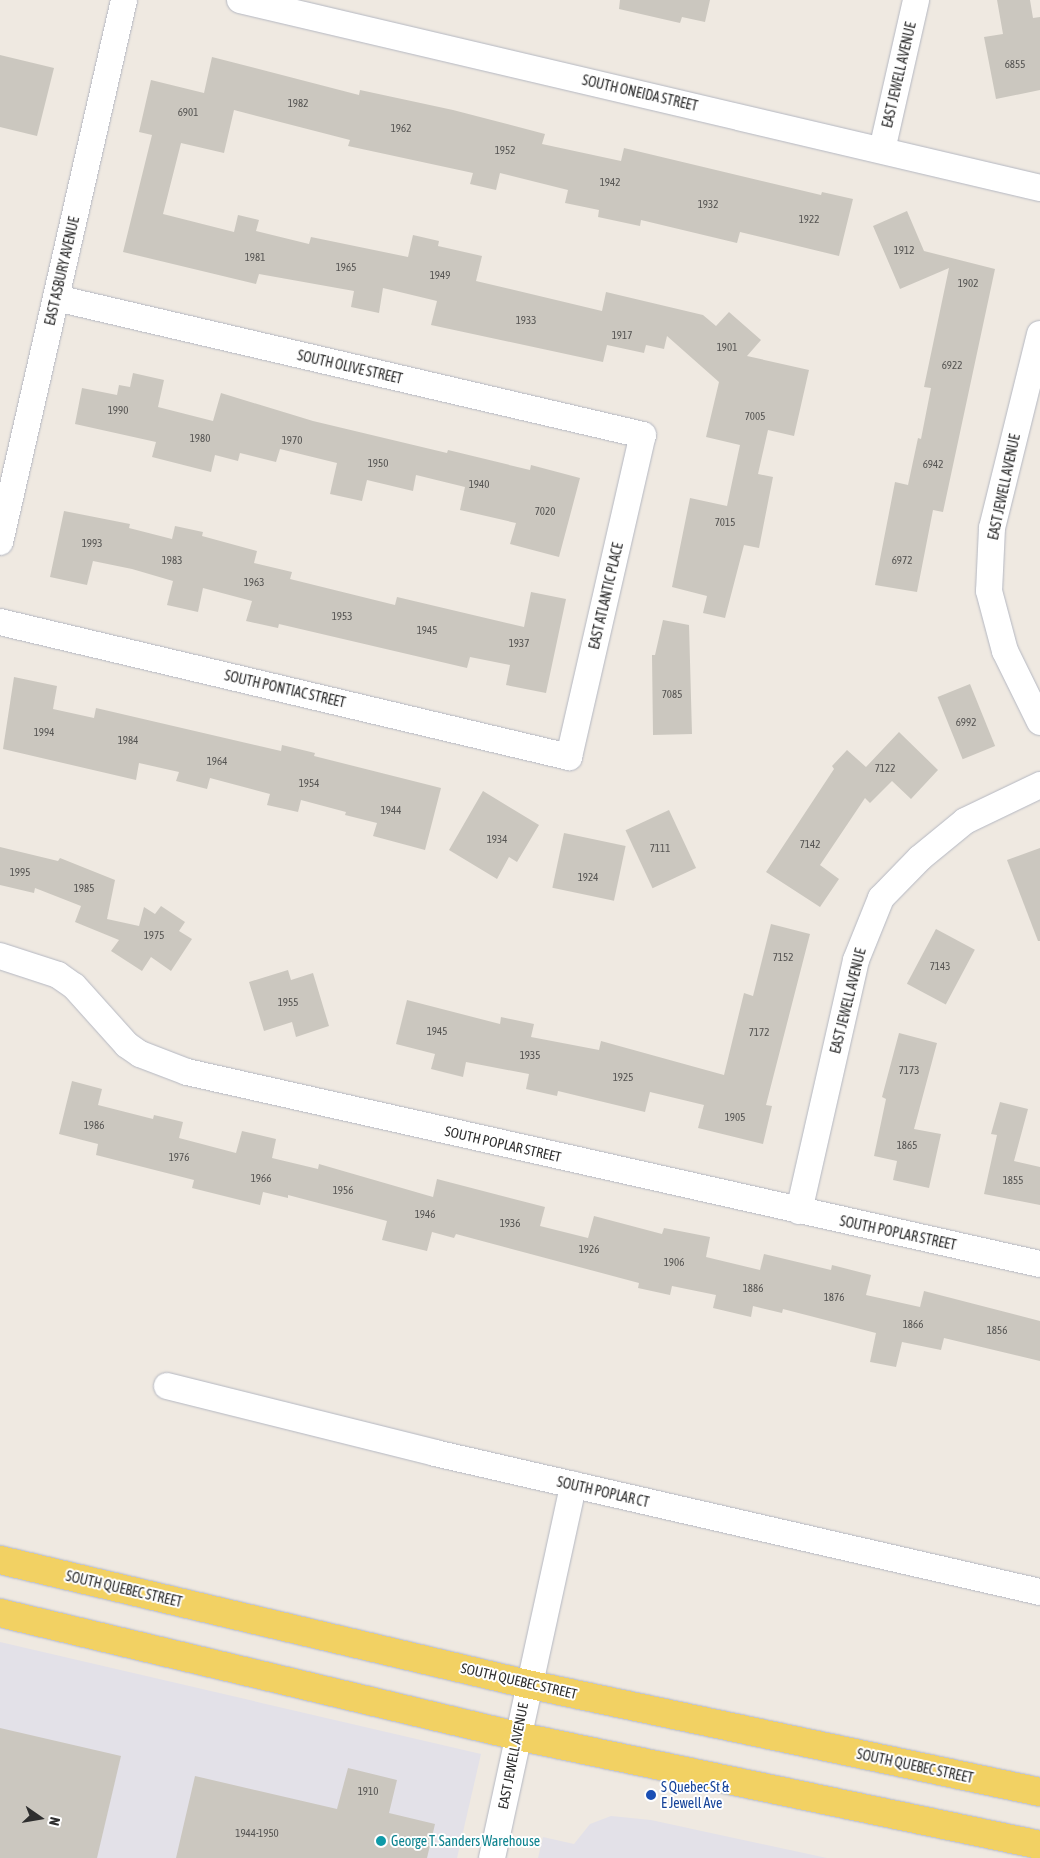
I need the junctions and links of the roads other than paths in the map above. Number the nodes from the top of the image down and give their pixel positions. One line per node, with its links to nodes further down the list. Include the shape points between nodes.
1 (124, 0): 6 (street, EAST ASBURY AVENUE)
2 (240, 0): 4 (street, SOUTH ONEIDA STREET)
3 (916, 0): 4 (street, EAST JEWELL AVENUE)
4 (882, 150): 5 (street, SOUTH ONEIDA STREET)
5 (1040, 188)
6 (56, 298): 8 (street, SOUTH OLIVE STREET); 9 (street, EAST ASBURY AVENUE)
7 (1040, 334): 11 (street, EAST JEWELL AVENUE, via 992,528 989,591 1005,650)
8 (644, 435): 12 (street, EAST ATLANTIC PLACE)
9 (0, 542)
10 (0, 622): 12 (street, SOUTH PONTIAC STREET)
11 (1040, 722)
12 (569, 757)
13 (1040, 785): 15 (street, EAST JEWELL AVENUE, via 965,821 920,858 881,898 856,960)
14 (0, 956): 15 (street, SOUTH POPLAR STREET, via 38,966 74,986 127,1045 169,1066)
15 (799, 1211): 16 (street, SOUTH POPLAR STREET)
16 (1040, 1264)
17 (167, 1386): 18 (street, SOUTH POPLAR CT)
18 (573, 1485): 20 (street, SOUTH POPLAR CT); 22 (street, EAST JEWELL AVENUE)
19 (0, 1560): 22 (main road, SOUTH QUEBEC STREET)
20 (1040, 1592)
21 (0, 1614): 23 (main road)
22 (527, 1684): 23 (street, EAST JEWELL AVENUE); 24 (main road, SOUTH QUEBEC STREET)
23 (517, 1736): 25 (main road); 26 (street, EAST JEWELL AVENUE, via 515,1762)
24 (1040, 1792)
25 (1040, 1845)
26 (492, 1858)

